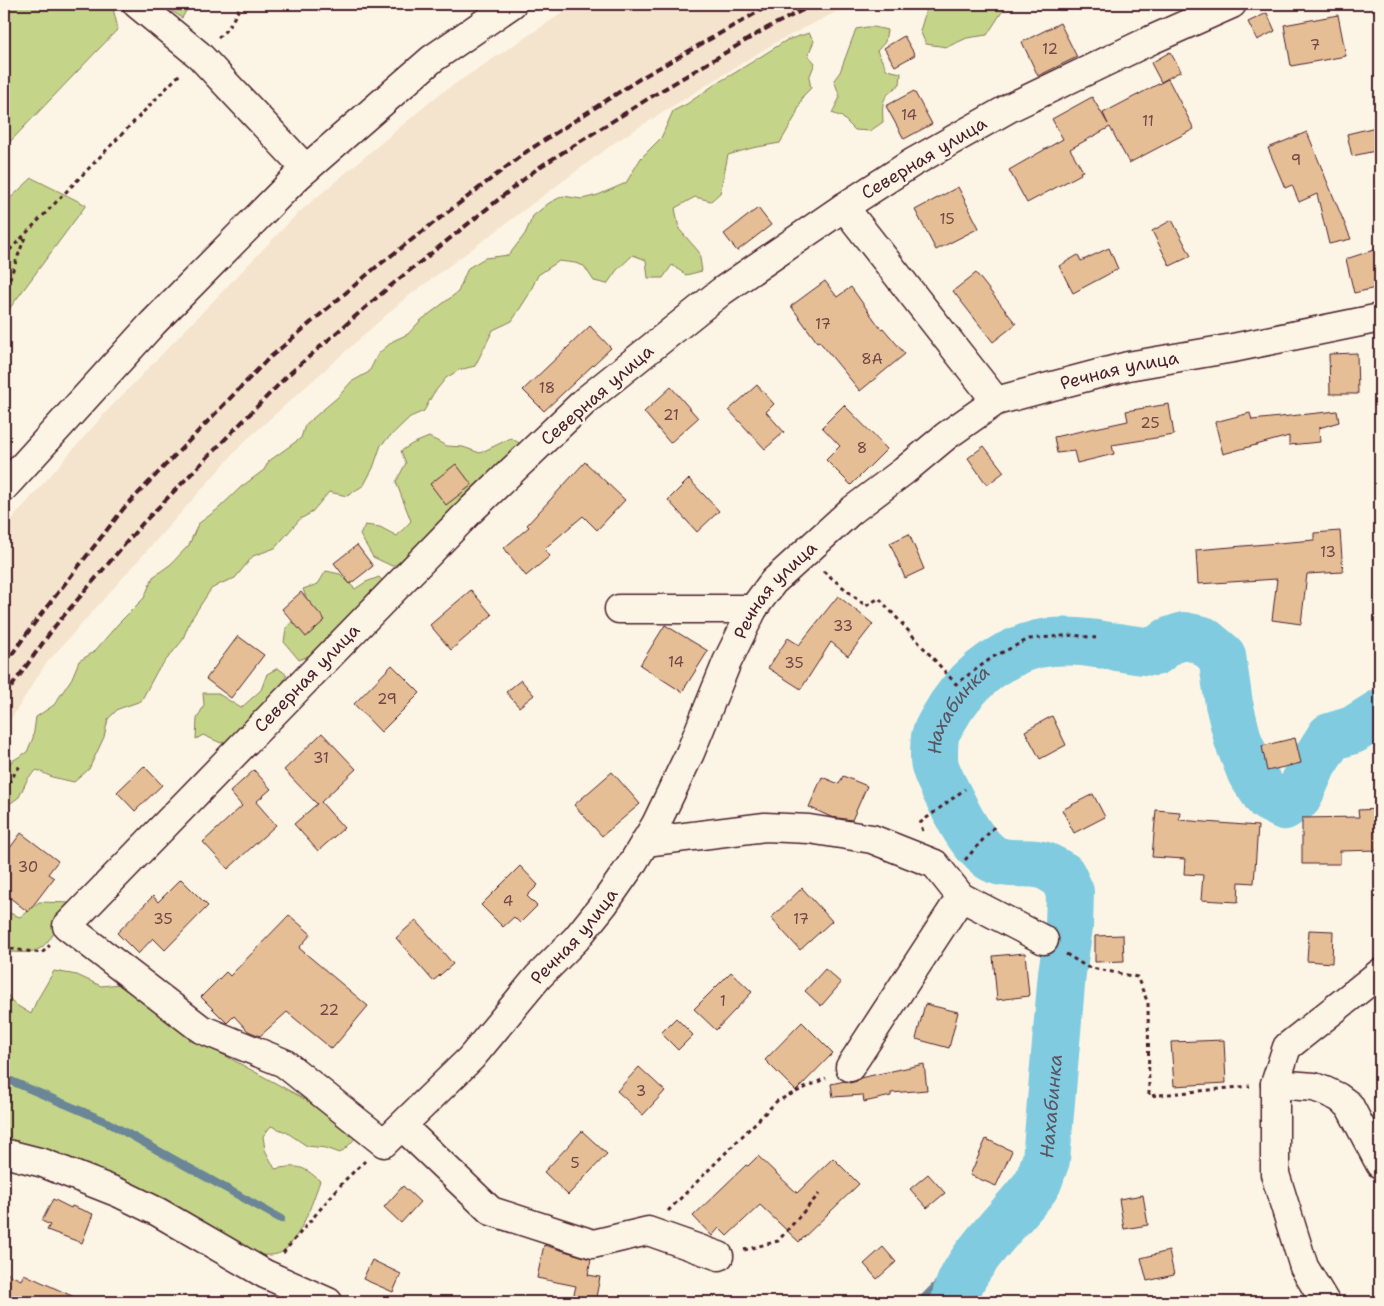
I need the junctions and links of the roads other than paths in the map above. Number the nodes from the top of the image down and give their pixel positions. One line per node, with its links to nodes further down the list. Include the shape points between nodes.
1 (137, 4): 4 (street, via 199,55)
2 (512, 4): 4 (street, via 432,59)
3 (1232, 4): 5 (street, Северная улица, via 1011,107 912,163)
4 (306, 170): 8 (street, via 153,323)
5 (844, 207): 7 (street); 17 (street, Северная улица, via 722,291 586,400 471,510 67,926 201,1029 284,1063)
6 (1380, 318): 7 (street, Речная улица, via 1128,366)
7 (996, 400): 10 (street, Речная улица, via 851,511 772,582)
8 (4, 487)
9 (619, 609): 10 (street)
10 (753, 610): 11 (street, Речная улица, via 690,753)
11 (645, 842): 12 (street, via 765,827 809,829 872,839 935,864); 17 (street, Речная улица, via 576,939 538,977 471,1058)
12 (961, 897): 13 (street); 15 (street)
13 (1053, 946)
14 (1380, 973): 16 (street, via 1287,1047)
15 (850, 1067)
16 (1275, 1084): 19 (street, via 1314,1087 1338,1097 1349,1106); 22 (street, via 1275,1174 1304,1267)
17 (393, 1135): 20 (street, via 491,1211 593,1244 648,1231)
18 (4, 1153): 21 (street, via 43,1163 119,1193 265,1274)
19 (1380, 1164)
20 (719, 1256)
21 (328, 1302)
22 (1325, 1302)

